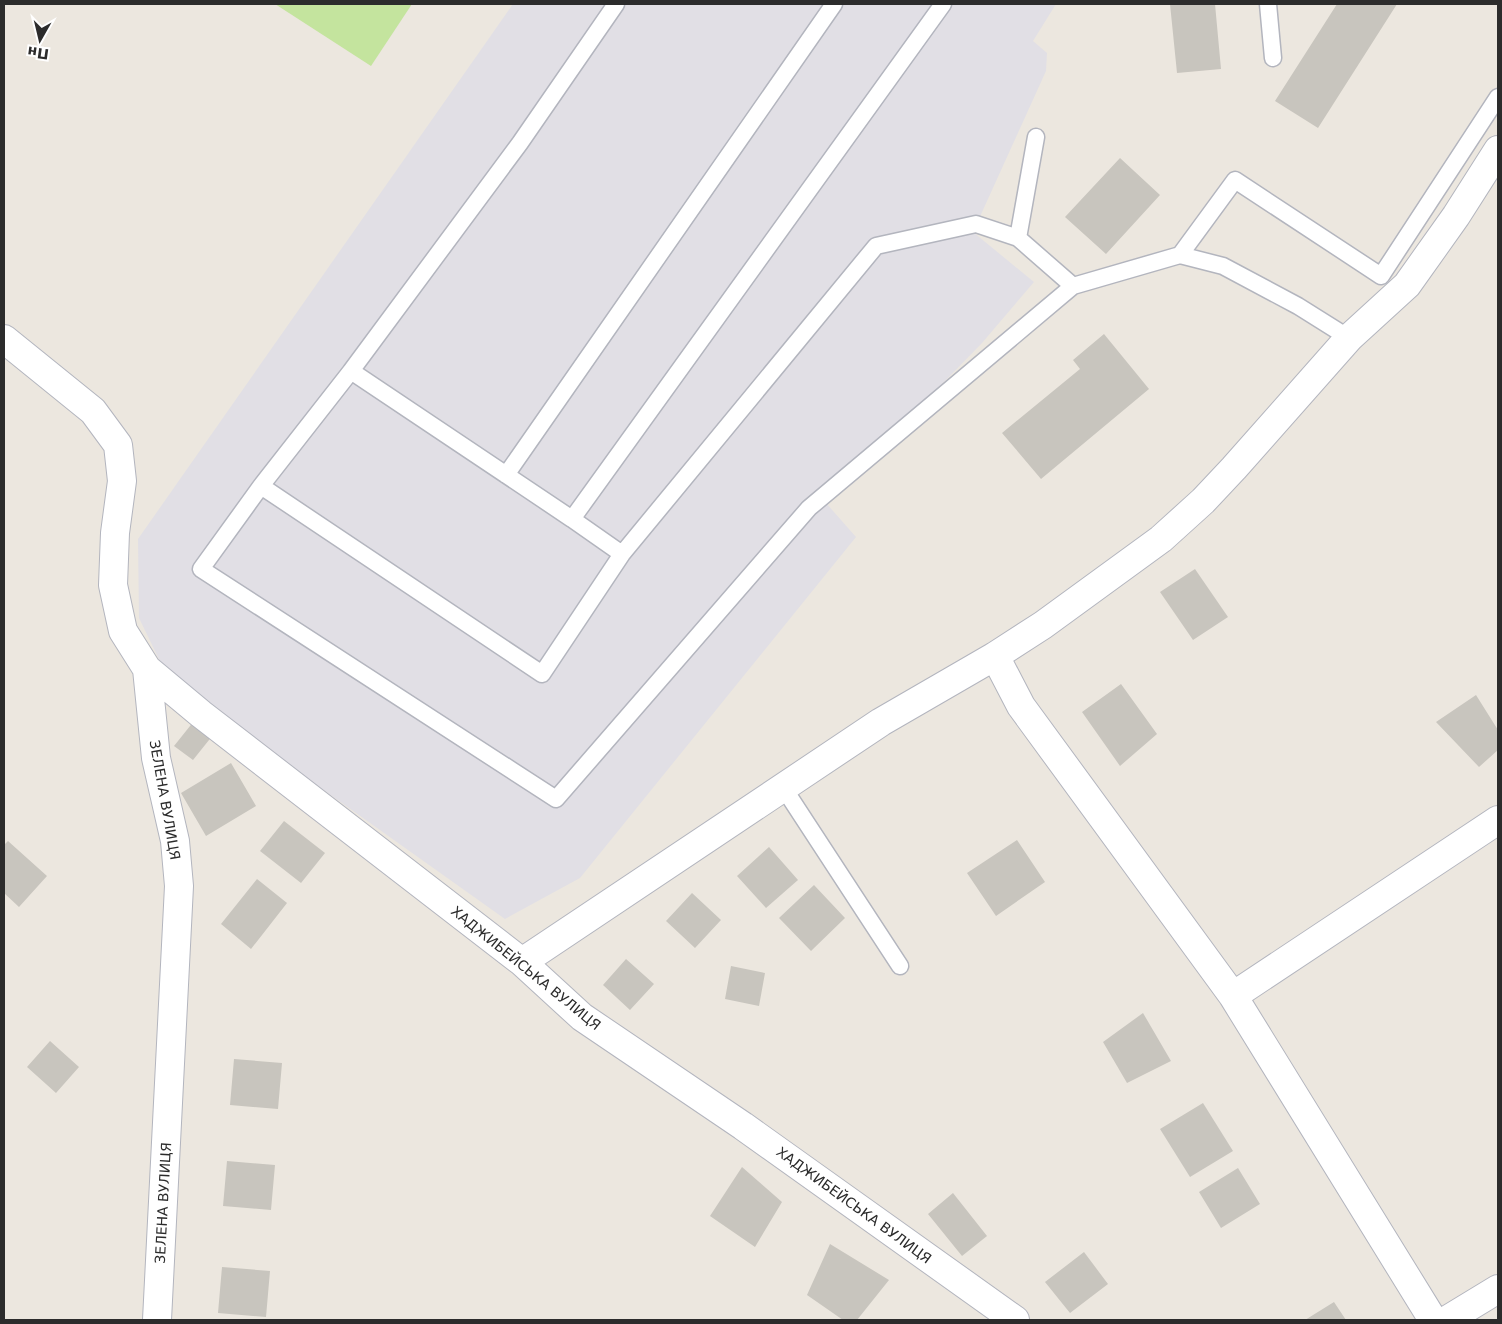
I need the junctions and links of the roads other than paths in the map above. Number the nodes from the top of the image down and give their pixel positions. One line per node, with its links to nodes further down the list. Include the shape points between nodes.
1 (616, 4): 14 (lane, via 520,143)
2 (834, 4): 15 (lane)
3 (943, 4): 17 (lane)
4 (1268, 4): 5 (lane)
5 (1273, 58)
6 (1498, 98): 10 (lane, via 1381,276 1235,180)
7 (1036, 137): 9 (lane)
8 (1498, 150): 12 (street, via 1406,285)
9 (1018, 238): 11 (lane); 18 (lane, via 976,224 876,246)
10 (1180, 255): 11 (lane); 12 (lane, via 1223,266)
11 (1073, 286): 16 (lane, via 809,508 556,799 201,569)
12 (1349, 338): 19 (street, via 1234,468 1168,533 1043,625)
13 (4, 339): 20 (street, ЗЕЛЕНА ВУЛИЦЯ, via 93,411 118,445 122,481 115,532 113,585 123,631)
14 (351, 371): 15 (lane); 16 (lane)
15 (506, 475): 17 (lane)
16 (261, 486): 18 (lane, via 542,674)
17 (572, 519): 18 (lane)
18 (622, 554)
19 (995, 656): 21 (street, via 880,722); 25 (street, via 1022,706)
20 (147, 669): 23 (street, ХАДЖИБЕЙСЬКА ВУЛИЦЯ); 27 (street, ЗЕЛЕНА ВУЛИЦЯ, via 156,758 175,841 179,886)
21 (783, 787): 23 (street); 24 (lane)
22 (1498, 820): 25 (street)
23 (522, 962): 28 (street, ХАДЖИБЕЙСЬКА ВУЛИЦЯ, via 582,1017 743,1126)
24 (900, 966)
25 (1233, 996): 29 (street)
26 (1498, 1289): 30 (street)
27 (157, 1320)
28 (1015, 1320)
29 (1433, 1320)
30 (1448, 1320)

